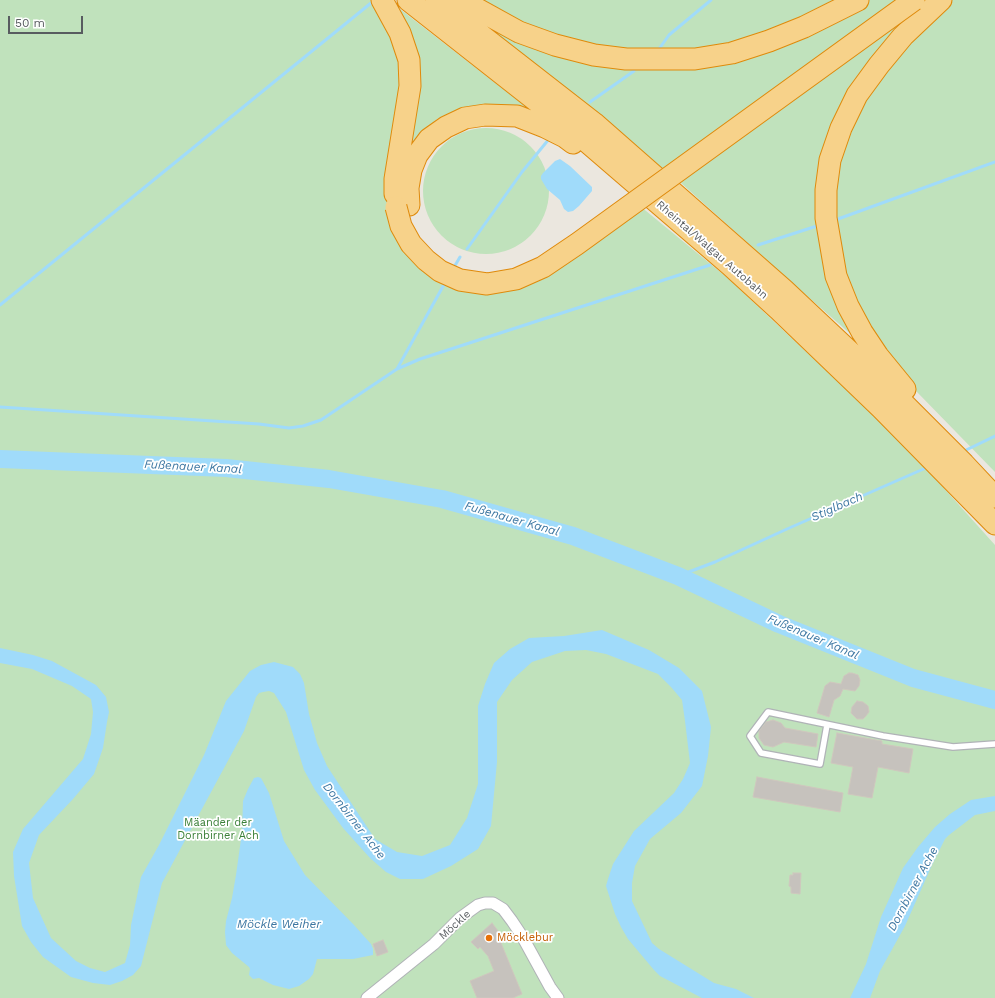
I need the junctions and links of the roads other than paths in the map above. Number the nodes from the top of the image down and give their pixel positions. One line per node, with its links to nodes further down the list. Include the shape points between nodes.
1 (382, 0): 9 (highway, via 400,33 409,60 410,86 395,179)
2 (408, 0): 10 (highway, Rheintal/Walgau Autobahn, via 567,124)
3 (436, 0): 11 (highway, Rheintal/Walgau Autobahn, via 594,123 682,198 884,384)
4 (461, 0): 5 (highway, via 519,32 594,55 626,59 694,59 732,53 769,42 804,28)
5 (858, 0)
6 (891, 0): 9 (highway, via 540,256 515,266 493,270 471,269 453,264 423,238)
7 (914, 0): 9 (highway, bridge, via 577,244 543,267 516,279 487,284 460,280 440,271 412,244 401,226)
8 (941, 0): 11 (highway, via 903,36 857,96 841,128 830,160 826,190 830,247 836,276 848,306 878,356 931,418)
9 (403, 206): 10 (highway, via 411,170 417,155 429,139 446,127 466,118 499,114 532,121 564,137 623,183)
10 (669, 213): 11 (highway, Rheintal/Walgau Autobahn)
11 (934, 448): 12 (highway, Rheintal/Walgau Autobahn)
12 (956, 470): 13 (highway, Rheintal/Walgau Autobahn); 14 (highway, Rheintal/Walgau Autobahn)
13 (995, 497)
14 (995, 524)
15 (827, 724): 15 (lane, via 768,712 750,736 761,753 820,764); 16 (lane, via 954,747)
16 (995, 744)
17 (367, 998): 18 (street, Möckle, via 434,944 460,918 478,905 486,903 493,903 508,915)
18 (558, 998)

